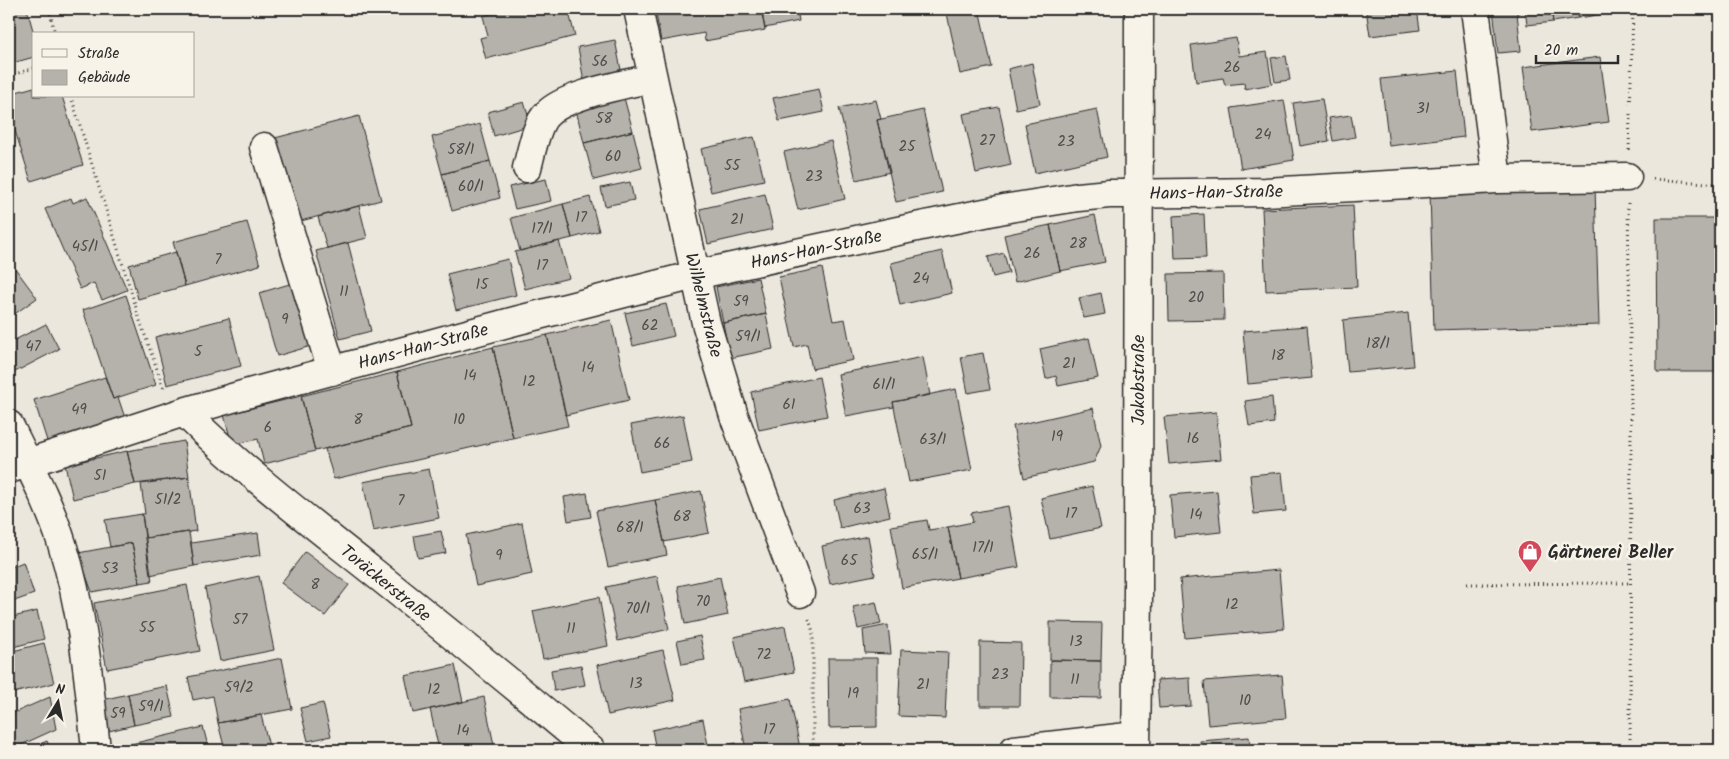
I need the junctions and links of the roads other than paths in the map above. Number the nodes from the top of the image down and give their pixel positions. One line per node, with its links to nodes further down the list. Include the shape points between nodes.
1 (638, 9): 4 (street, Wilhelmstraße)
2 (1140, 9): 9 (street, Jakobstraße)
3 (1475, 9): 8 (street)
4 (652, 78): 6 (street, via 561,104 546,115 533,141); 10 (street, Wilhelmstraße)
5 (264, 147): 11 (street)
6 (527, 168)
7 (1627, 177): 8 (street, Hans-Han-Straße)
8 (1496, 178): 9 (street, Hans-Han-Straße, via 1265,192)
9 (1138, 193): 10 (street, Hans-Han-Straße, via 1078,197 1009,208); 16 (street, Jakobstraße)
10 (695, 275): 11 (street, Hans-Han-Straße); 15 (street, Wilhelmstraße, via 734,416)
11 (332, 371): 12 (street, Hans-Han-Straße)
12 (184, 412): 14 (street, Hans-Han-Straße); 18 (street, Toräckerstraße, via 282,499)
13 (9, 425): 14 (street)
14 (18, 465): 17 (street, via 47,504 62,543 85,655)
15 (800, 592)
16 (1136, 743): 19 (street)
17 (96, 750)
18 (592, 750)
19 (1014, 750)

